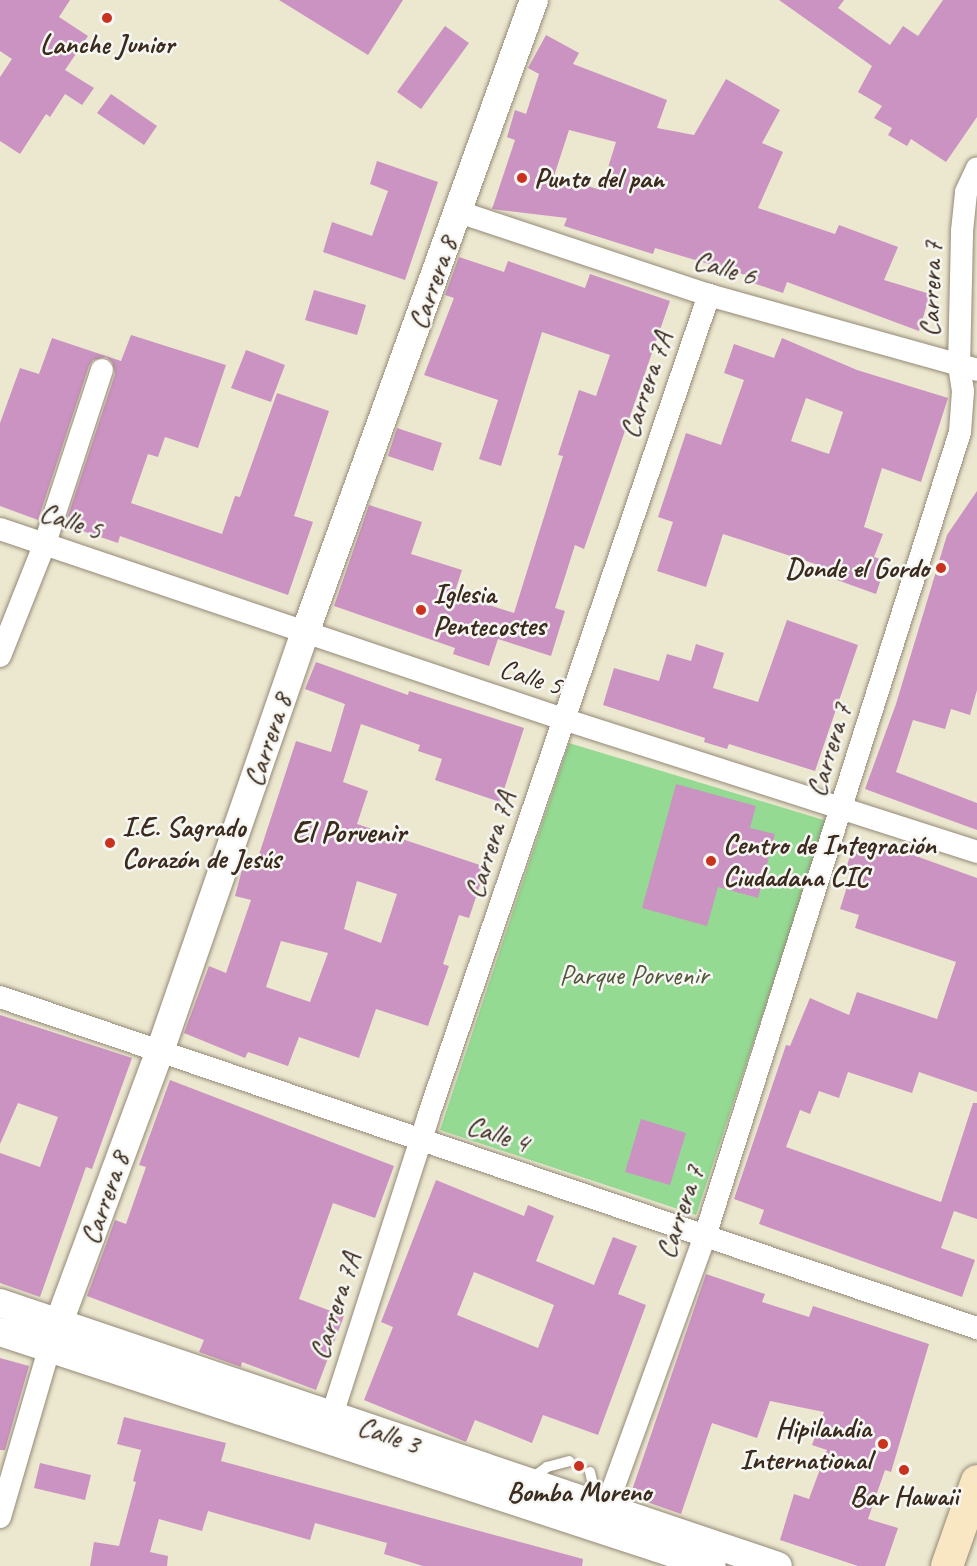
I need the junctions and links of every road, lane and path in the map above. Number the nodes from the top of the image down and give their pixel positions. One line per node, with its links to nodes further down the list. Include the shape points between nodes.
1 (527, 3): 3 (street, Carrera 8)
2 (977, 168): 5 (street, Carrera 7, via 966,192 962,231)
3 (459, 212): 4 (street, Calle 6); 9 (street, Carrera 8)
4 (709, 295): 5 (street, Calle 6); 11 (street, Carrera 7A)
5 (968, 369): 12 (street, Carrera 7, via 960,432)
6 (102, 370): 8 (street)
7 (0, 530): 8 (street, Calle 5)
8 (45, 543): 9 (street, Calle 5); 10 (street)
9 (305, 633): 11 (street, Calle 5); 15 (street, Carrera 8)
10 (0, 656)
11 (563, 719): 12 (street, Calle 5); 16 (street, Carrera 7A)
12 (842, 808): 13 (street, Calle 5); 17 (street, Carrera 7)
13 (977, 852)
14 (0, 997): 15 (street, Calle 4)
15 (160, 1051): 16 (street, Calle 4); 21 (street, Carrera 8)
16 (421, 1140): 17 (street, Calle 4); 22 (street, Carrera 7A)
17 (705, 1236): 19 (street, Calle 4); 27 (street, Carrera 7)
18 (0, 1303): 21 (street, Calle 3)
19 (977, 1328)
20 (0, 1332): 21 (street, Calle 3)
21 (54, 1336): 22 (street, Calle 3); 28 (street, Carrera 8); 29 (street, Calle 3)
22 (332, 1415): 25 (street, Calle 3)
23 (569, 1461): 25 (lane, via 547,1467)
24 (590, 1472): 27 (lane)
25 (527, 1481): 27 (street, Calle 3)
26 (977, 1481): 31 (main road)
27 (602, 1506): 30 (street, Calle 3)
28 (0, 1517)
29 (712, 1566)
30 (778, 1566)
31 (947, 1566)

